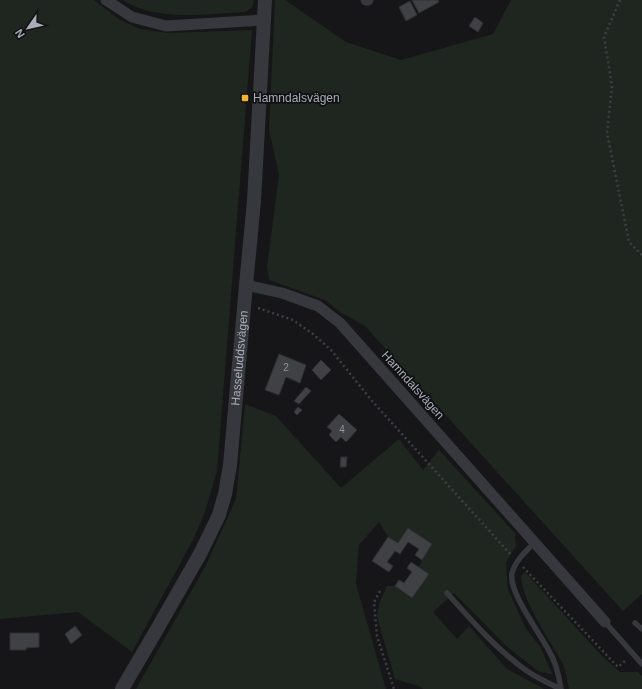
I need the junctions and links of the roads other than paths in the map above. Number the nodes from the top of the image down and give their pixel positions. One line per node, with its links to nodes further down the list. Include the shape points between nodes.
1 (106, 0): 3 (street, via 132,18 166,26)
2 (265, 0): 3 (street, Hasseluddsvägen)
3 (264, 20): 4 (street, Hasseluddsvägen, via 254,201)
4 (246, 285): 5 (street, Hamndalsvägen, via 282,293 318,306 340,323); 11 (street, Hasseluddsvägen, via 230,465 219,515 180,592)
5 (534, 543): 7 (street, Hamndalsvägen); 12 (lane, via 518,562 512,574 515,593 550,652)
6 (447, 593): 12 (lane, via 506,655 528,672)
7 (605, 622): 10 (lane, Hamndalsvägen)
8 (635, 623): 9 (lane)
9 (642, 629)
10 (642, 664)
11 (122, 689)
12 (560, 689)

